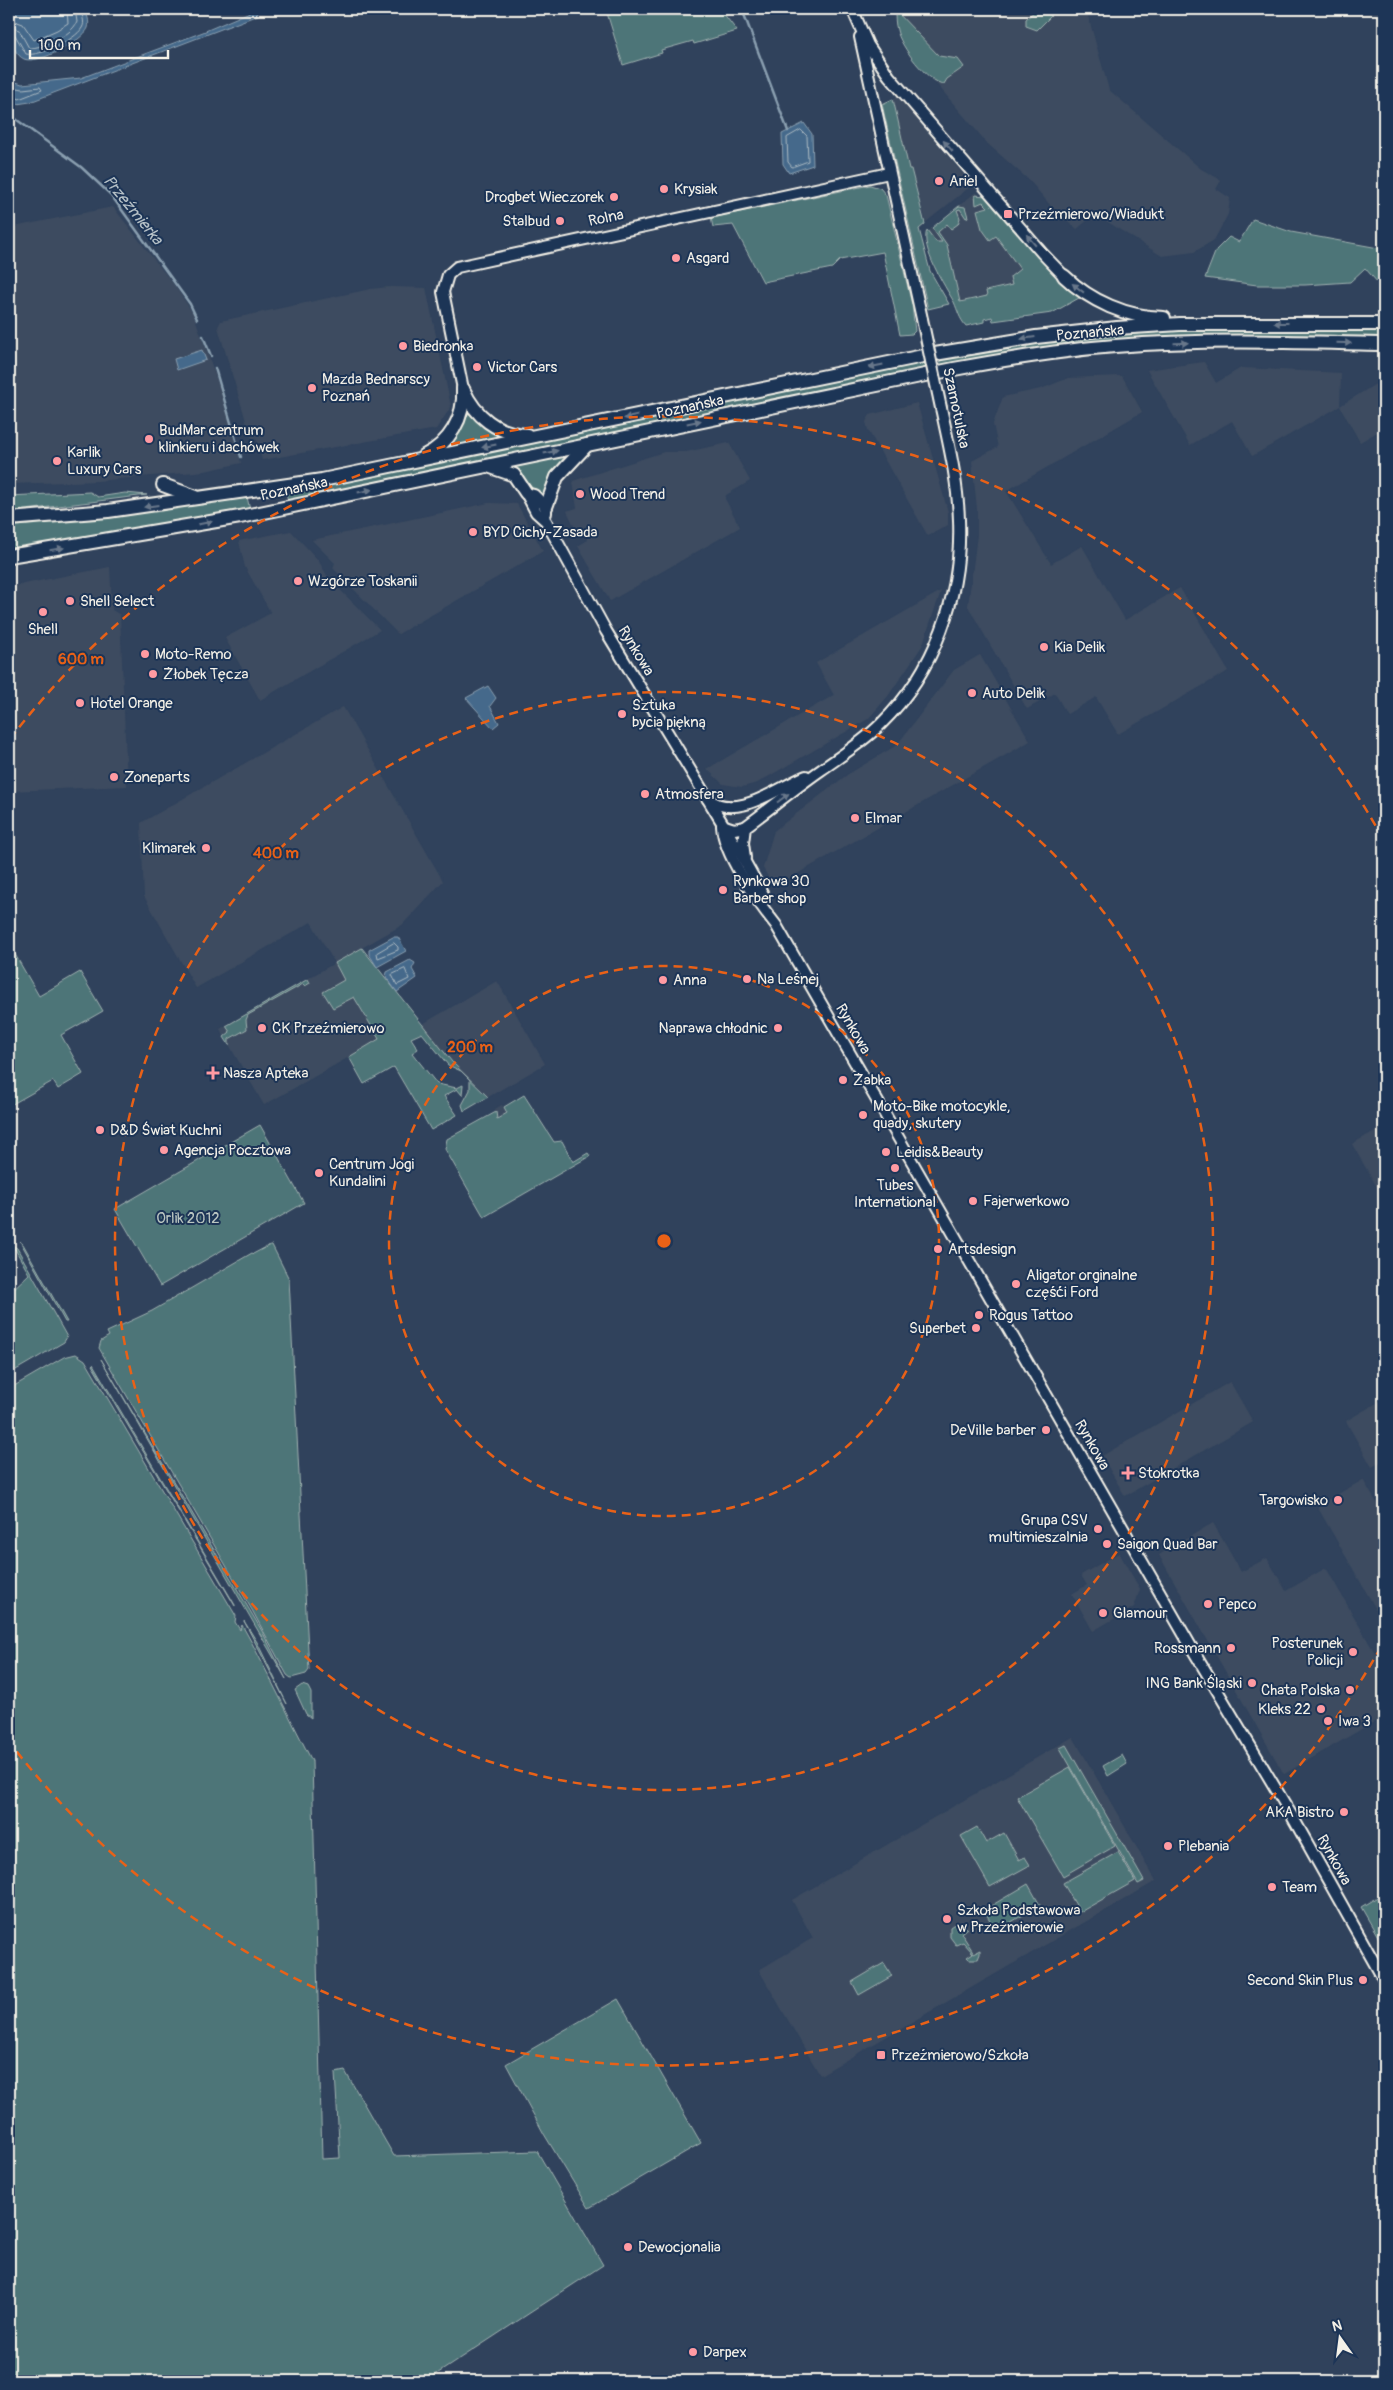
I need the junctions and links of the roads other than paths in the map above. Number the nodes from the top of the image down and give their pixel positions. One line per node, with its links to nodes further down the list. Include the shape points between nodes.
1 (854, 11): 2 (street, Szamotulska); 3 (street, one-way to 1, via 889,76 868,45)
2 (890, 173): 7 (street, Rolna, via 457,267 448,275 443,292); 19 (street, Szamotulska, bridge, via 956,486 959,525 956,578 947,616 929,658 897,706 862,740)
3 (1064, 276): 4 (main road, one-way to 3, via 1148,318 1120,310 1087,295)
4 (1211, 323): 5 (main road, Poznańska, one-way to 4); 8 (main road, Poznańska, one-way to 8, via 1109,328 986,344)
5 (1384, 324)
6 (1384, 344): 9 (main road, Poznańska, one-way to 6, via 954,368 1055,352 1202,342)
7 (462, 389): 8 (main road, via 476,412 497,428 521,434); 10 (main road, via 460,413 449,436 432,452)
8 (554, 433): 10 (main road, Poznańska, one-way to 10)
9 (587, 445): 11 (main road, Poznańska, one-way to 9); 15 (main road, via 556,476)
10 (405, 464): 14 (main road, Poznańska)
11 (486, 466): 13 (main road, via 514,475); 18 (main road, Poznańska, one-way to 11, via 174,530)
12 (163, 485): 14 (main road, via 189,496)
13 (526, 493): 15 (street, via 534,495); 17 (street, Rynkowa, via 536,512)
14 (211, 497): 16 (main road, Poznańska, one-way to 16, via 108,512)
15 (546, 507): 17 (street)
16 (9, 519)
17 (546, 521): 20 (street, Rynkowa, via 606,631)
18 (9, 556)
19 (820, 770): 21 (street, Szamotulska); 23 (street, Szamotulska, one-way to 19)
20 (705, 796): 21 (street, Szamotulska, via 720,806 734,808); 22 (street, Rynkowa)
21 (746, 805): 22 (street, Szamotulska)
22 (722, 825): 23 (street, via 734,830); 24 (street, Rynkowa); 25 (street, Rynkowa, via 727,848)
23 (745, 827): 24 (street, via 743,850)
24 (751, 872): 25 (street, Rynkowa)
25 (776, 924): 26 (street, Rynkowa, via 1196,1656 1296,1822)
26 (1384, 1980)

